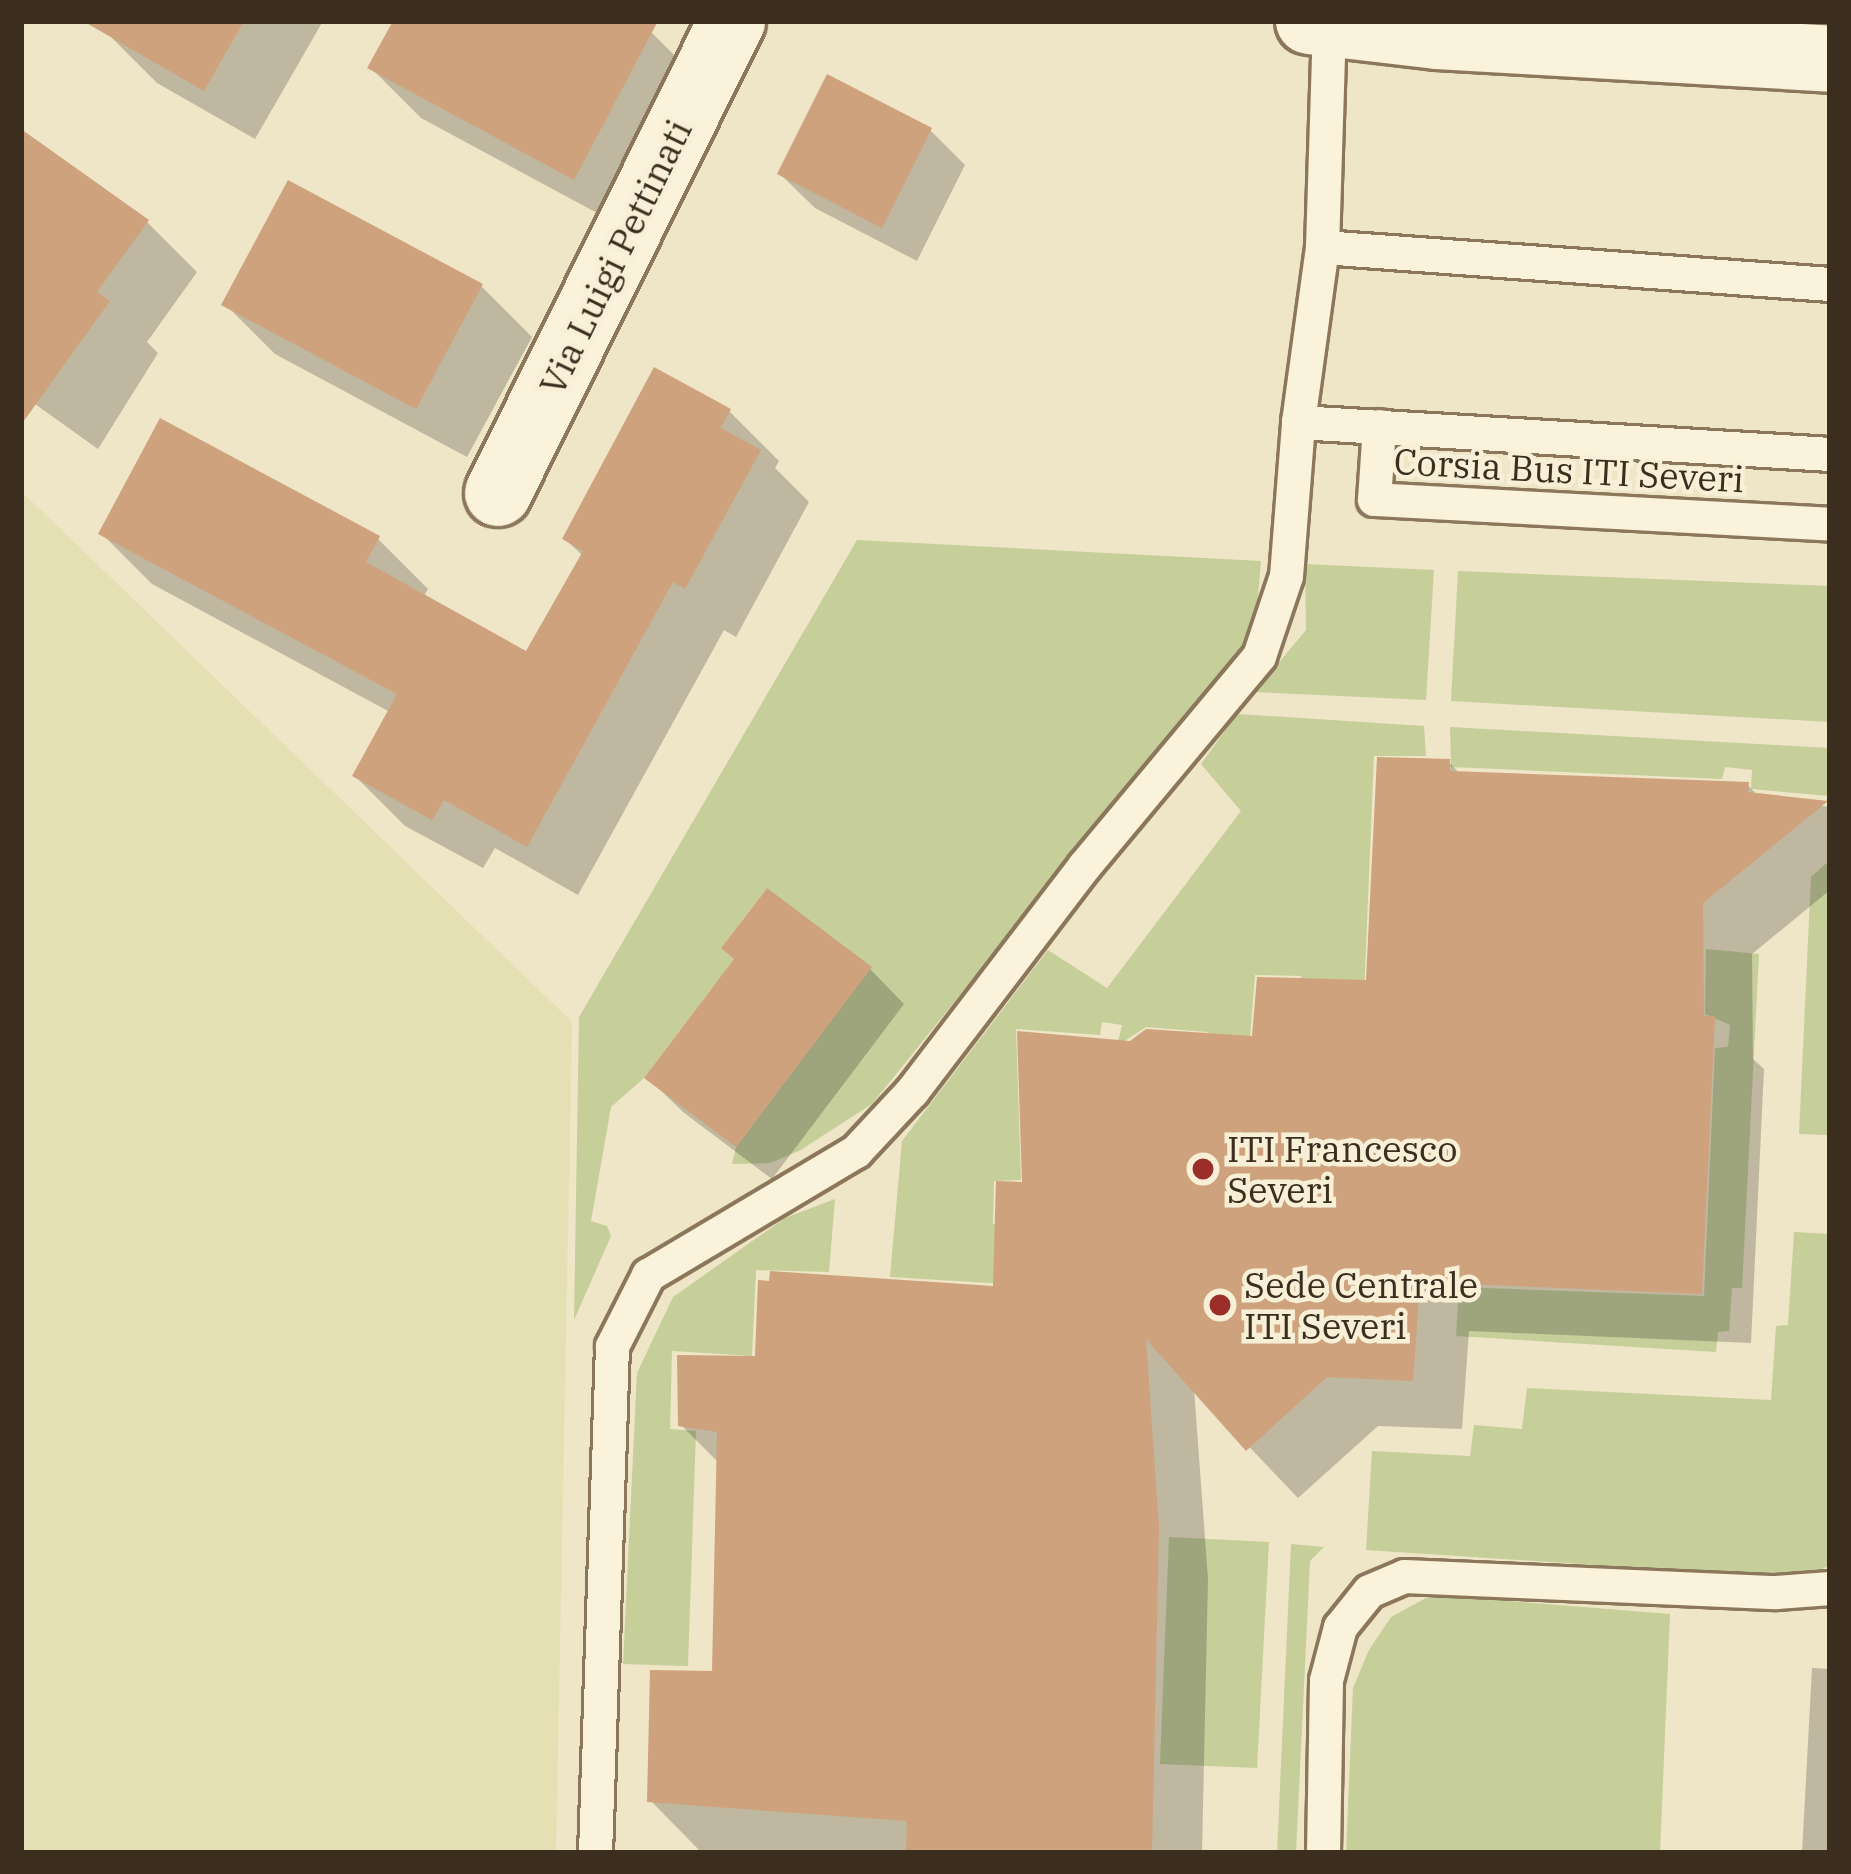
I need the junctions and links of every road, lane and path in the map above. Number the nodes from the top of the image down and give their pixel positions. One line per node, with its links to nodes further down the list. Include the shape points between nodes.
1 (731, 21): 10 (street, Via Luigi Pettinati)
2 (1319, 22): 3 (street); 5 (lane)
3 (1438, 29): 4 (street)
4 (1830, 58)
5 (1322, 247): 6 (lane); 7 (lane)
6 (1830, 284)
7 (1298, 422): 8 (lane); 13 (lane, via 1286,575 1259,656 856,1151 648,1275 612,1346)
8 (1379, 426): 9 (lane); 11 (lane, Corsia Bus ITI Severi, via 1374,499)
9 (1830, 454)
10 (498, 493)
11 (1830, 524)
12 (1830, 1588): 14 (lane, via 1403,1576 1370,1591 1340,1627 1326,1680)
13 (596, 1853)
14 (1323, 1853)

